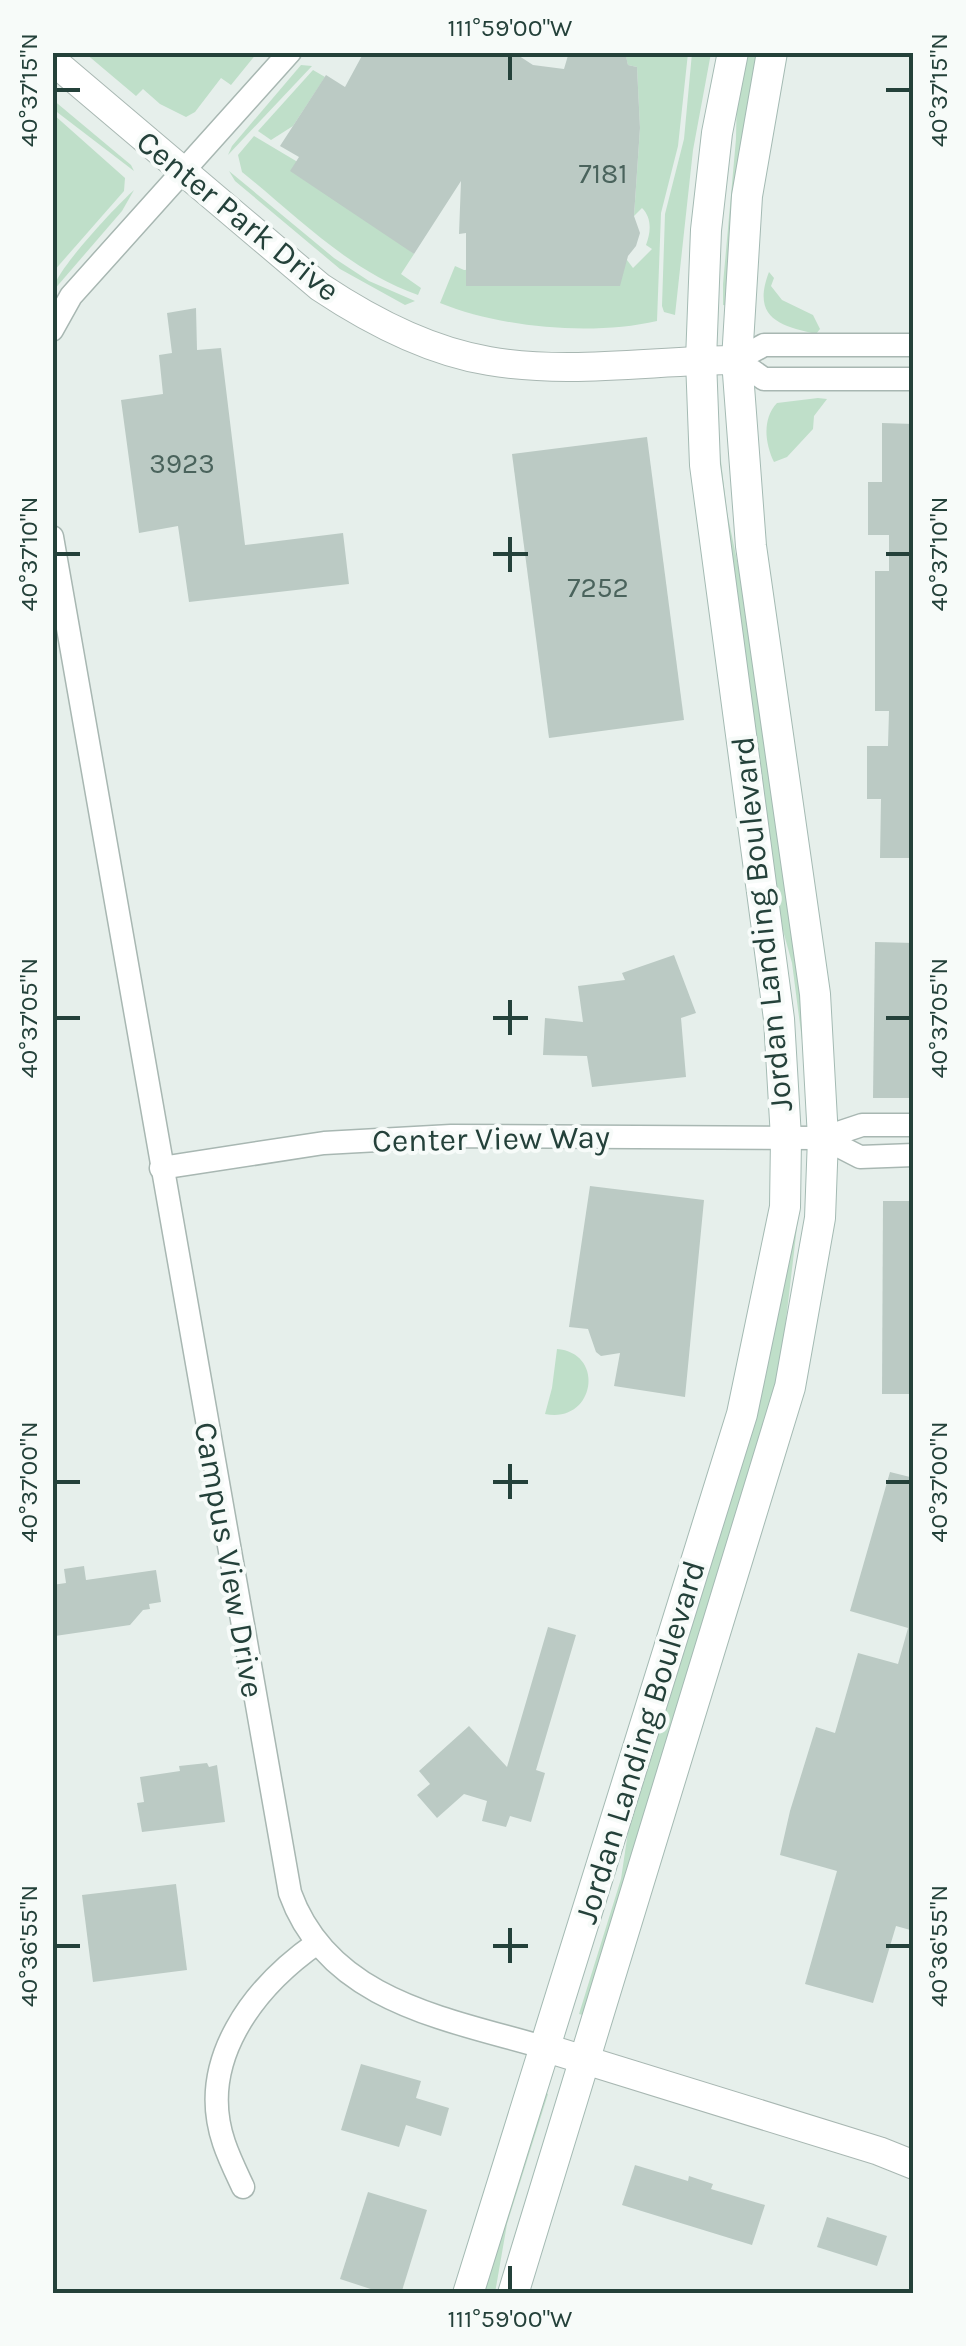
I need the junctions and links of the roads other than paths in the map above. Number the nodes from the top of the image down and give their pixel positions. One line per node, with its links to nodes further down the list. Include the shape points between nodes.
1 (290, 52): 5 (street)
2 (733, 52): 8 (main road, Jordan Landing Boulevard, via 710,184)
3 (772, 52): 9 (main road, Jordan Landing Boulevard, via 747,196)
4 (52, 60): 5 (street, Center Park Drive)
5 (182, 173): 6 (street, via 72,296); 8 (street, Center Park Drive, via 320,287 380,324 437,348 528,365)
6 (52, 330)
7 (914, 346): 9 (street, Center Park Drive, via 764,346)
8 (700, 360): 9 (street, Center Park Drive); 13 (main road, Jordan Landing Boulevard, via 705,465 779,1019)
9 (737, 360): 10 (street, Center Park Drive, via 764,379); 14 (main road, Jordan Landing Boulevard, via 751,546 815,994)
10 (914, 378)
11 (52, 537): 16 (street, Campus View Drive)
12 (914, 1125): 14 (street, Center View Way, via 862,1125)
13 (786, 1138): 14 (street, Center View Way); 16 (street, Center View Way, via 451,1136 324,1143); 18 (main road, Jordan Landing Boulevard, via 784,1207 742,1414)
14 (823, 1138): 15 (street, Center View Way, via 860,1157); 19 (main road, Jordan Landing Boulevard, via 820,1218 790,1386)
15 (914, 1156)
16 (161, 1168): 17 (street, Campus View Drive, via 285,1877)
17 (316, 1943): 18 (street, Campus View Drive, via 376,1992); 21 (street, via 258,1994 224,2055 222,2141)
18 (546, 2048): 19 (street, Campus View Drive); 22 (main road, Jordan Landing Boulevard)
19 (584, 2059): 20 (street, Campus View Drive); 23 (main road, Jordan Landing Boulevard)
20 (914, 2165)
21 (243, 2186)
22 (468, 2294)
23 (512, 2294)

